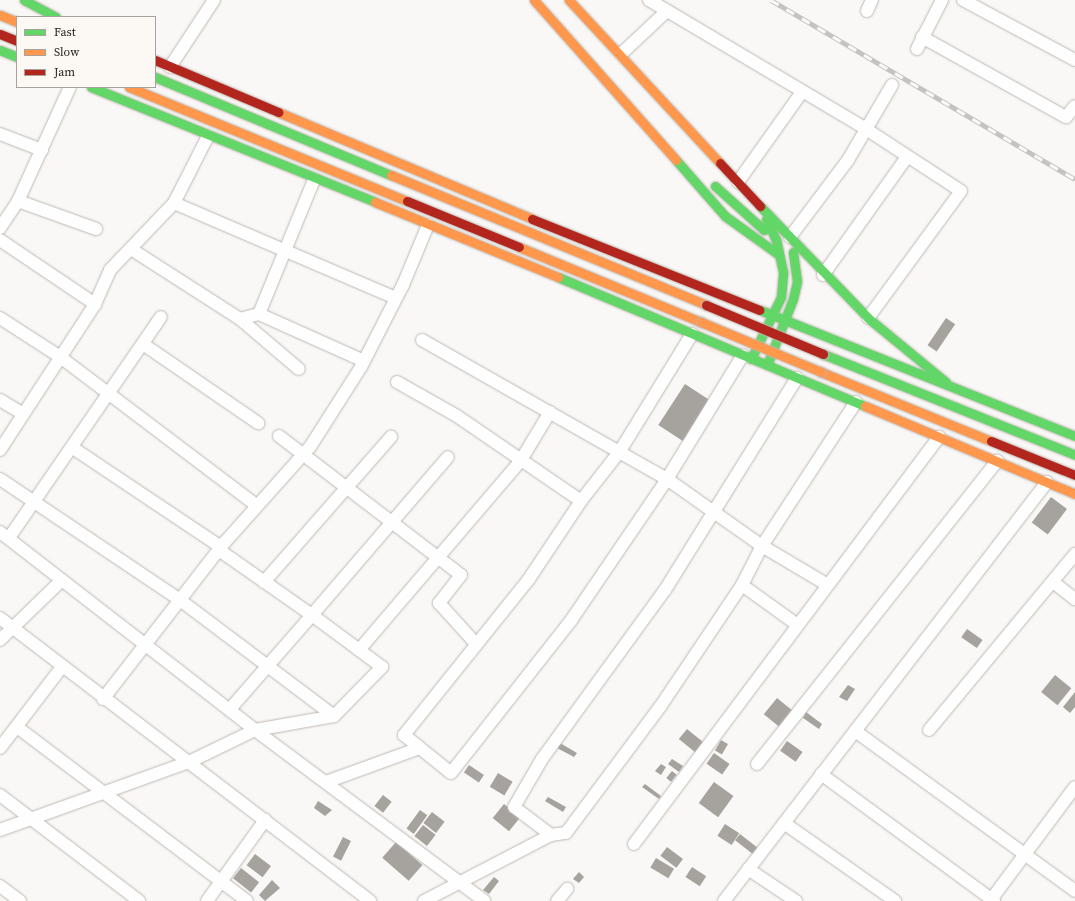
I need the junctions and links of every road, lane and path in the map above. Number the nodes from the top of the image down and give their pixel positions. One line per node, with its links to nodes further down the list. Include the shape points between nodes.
1 (24, 0): 13 (main road)
2 (214, 0): 24 (street)
3 (534, 0): 54 (main road, via 725,216)
4 (546, 0): 32 (main road)
5 (569, 0): 20 (main road)
6 (649, 0): 10 (street)
7 (872, 0): 11 (street)
8 (942, 0): 16 (street)
9 (963, 0): 23 (street)
10 (667, 11): 20 (street); 30 (street)
11 (867, 11)
12 (0, 15): 14 (main road)
13 (54, 16)
14 (16, 22)
15 (0, 34): 17 (main road)
16 (922, 38): 18 (street); 33 (street)
17 (16, 41)
18 (917, 48)
19 (0, 50): 21 (main road)
20 (621, 54): 41 (main road, via 696,141)
21 (16, 57)
22 (156, 60): 24 (main road)
23 (1075, 60)
24 (170, 67): 59 (main road, via 433,179)
25 (156, 77): 90 (main road, bridge, via 823,354)
26 (892, 85): 34 (street)
27 (70, 88): 37 (street)
28 (92, 88): 36 (main road)
29 (131, 88): 94 (main road, bridge)
30 (802, 92): 34 (street); 41 (street)
31 (1075, 106): 33 (street)
32 (649, 113)
33 (1070, 120)
34 (866, 130): 38 (street); 49 (street, via 848,160)
35 (0, 134): 37 (street)
36 (208, 136): 40 (main road); 43 (street)
37 (42, 150): 42 (street)
38 (906, 158): 55 (street); 63 (street, via 961,191)
39 (708, 178): 51 (main road, via 729,202)
40 (314, 180): 46 (main road); 53 (street)
41 (738, 182): 44 (main road)
42 (18, 201): 45 (street); 48 (street)
43 (174, 203): 52 (street); 53 (street)
44 (760, 206): 49 (main road); 51 (main road)
45 (4, 216): 47 (street)
46 (428, 225): 56 (street); 65 (main road)
47 (0, 228)
48 (96, 229)
49 (790, 238): 55 (main road); 62 (main road, via 797,281)
50 (0, 240): 57 (street)
51 (776, 240): 54 (main road)
52 (131, 249): 57 (street, via 110,270); 64 (street)
53 (285, 251): 56 (street); 58 (street)
54 (779, 255): 59 (main road, via 783,272 781,297)
55 (822, 275): 63 (main road)
56 (396, 298): 70 (street)
57 (95, 304): 68 (street)
58 (259, 314): 64 (street); 70 (street)
59 (773, 316): 62 (main road); 69 (main road)
60 (161, 317): 67 (street)
61 (0, 318): 68 (street)
62 (787, 318): 71 (main road); 75 (main road)
63 (868, 318): 75 (main road)
64 (240, 319): 72 (street)
65 (692, 334): 69 (main road); 88 (street)
66 (422, 340): 79 (street)
67 (143, 344): 76 (street); 81 (street)
68 (59, 356): 76 (street); 80 (street)
69 (747, 357): 71 (main road); 96 (street)
70 (364, 361): 89 (street)
71 (766, 365): 73 (main road)
72 (299, 369)
73 (797, 378): 78 (main road); 103 (street)
74 (397, 382): 92 (street, via 457,416)
75 (946, 382): 83 (main road)
76 (110, 393): 86 (street); 102 (street)
77 (0, 400): 80 (street)
78 (856, 402): 85 (main road); 106 (street)
79 (550, 412): 88 (street); 92 (street)
80 (23, 414): 87 (street)
81 (258, 423)
82 (279, 436): 89 (street)
83 (1075, 436)
84 (391, 437): 98 (street)
85 (939, 437): 93 (main road); 113 (street)
86 (73, 448): 100 (street); 107 (street)
87 (0, 450)
88 (620, 451): 96 (street); 101 (street)
89 (304, 454): 98 (street); 102 (street)
90 (1075, 455)
91 (448, 457): 104 (street)
92 (521, 460): 101 (street); 109 (street)
93 (997, 461): 97 (main road); 137 (street)
94 (1075, 475)
95 (0, 479): 100 (street)
96 (668, 479): 103 (street); 135 (street, via 572,618 451,773)
97 (1047, 482): 99 (main road); 133 (street)
98 (346, 490): 104 (street); 111 (street)
99 (1075, 494)
100 (35, 500): 105 (street); 116 (street)
101 (581, 501): 123 (street, via 529,579)
102 (257, 506): 107 (street)
103 (714, 512): 106 (street); 147 (street, via 665,590 542,759 514,807)
104 (391, 522): 109 (street); 117 (street)
105 (4, 535): 110 (street)
106 (762, 546): 113 (street); 114 (street)
107 (220, 549): 111 (street); 116 (street)
108 (1075, 554): 112 (street)
109 (438, 557): 123 (street, via 461,576 439,602); 124 (street)
110 (62, 580): 120 (street); 122 (street)
111 (264, 582): 117 (street)
112 (1052, 582): 115 (street); 132 (street)
113 (826, 584): 119 (street)
114 (742, 585): 119 (street); 147 (street, via 660,707 566,833)
115 (1075, 599)
116 (180, 600): 122 (street); 125 (street)
117 (312, 615): 124 (street); 125 (street)
118 (0, 618): 120 (street)
119 (796, 624): 148 (street)
120 (10, 627): 121 (street); 126 (street)
121 (0, 640)
122 (145, 644): 127 (street); 128 (street)
123 (476, 644): 135 (street, via 404,735)
124 (359, 650): 129 (street, via 382,667)
125 (268, 665): 128 (street); 129 (street)
126 (62, 667): 127 (street); 130 (street)
127 (103, 699): 136 (street)
128 (230, 709): 131 (street)
129 (334, 716): 131 (street)
130 (17, 727): 134 (street); 141 (street)
131 (255, 730): 136 (street); 139 (street)
132 (929, 730)
133 (855, 731): 138 (street); 149 (street)
134 (0, 748)
135 (420, 748): 139 (street)
136 (189, 762): 141 (street); 144 (street)
137 (757, 764)
138 (821, 774): 145 (street); 156 (street)
139 (326, 782): 152 (street)
140 (1075, 787): 149 (street)
141 (105, 794): 143 (street); 151 (street)
142 (0, 795): 143 (street)
143 (31, 820): 146 (street); 158 (street)
144 (265, 820): 151 (street); 161 (street)
145 (784, 823): 150 (street); 167 (street)
146 (0, 830)
147 (551, 835): 152 (street)
148 (634, 844)
149 (1023, 854): 155 (street); 156 (street)
150 (748, 869): 165 (street); 166 (street)
151 (221, 881): 159 (street); 160 (street)
152 (460, 882): 162 (street); 163 (street)
153 (0, 886): 157 (street)
154 (567, 889): 164 (street)
155 (1075, 890)
156 (992, 900)
157 (20, 901)
158 (139, 901)
159 (207, 901)
160 (247, 901)
161 (370, 901)
162 (424, 901)
163 (484, 901)
164 (557, 901)
165 (724, 901)
166 (796, 901)
167 (894, 901)

